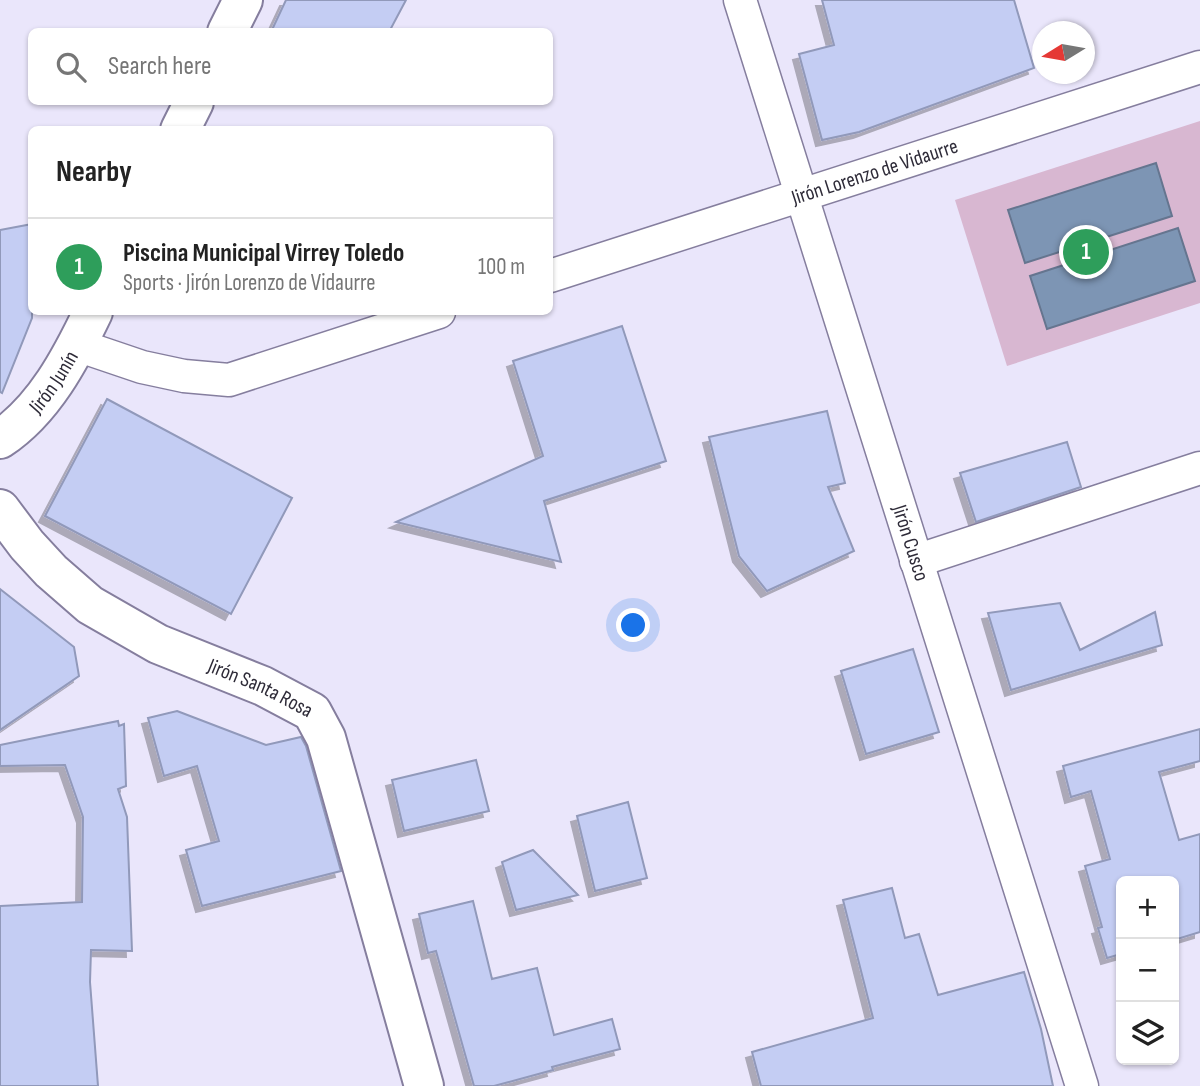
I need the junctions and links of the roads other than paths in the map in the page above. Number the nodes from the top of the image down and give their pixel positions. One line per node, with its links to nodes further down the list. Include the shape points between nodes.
1 (243, 0): 3 (street)
2 (740, 0): 7 (street, Jirón Cusco)
3 (230, 28)
4 (1200, 67): 7 (street, Jirón Lorenzo de Vidaurre)
5 (192, 105): 6 (street)
6 (182, 126)
7 (800, 194): 8 (street, Jirón Lorenzo de Vidaurre); 14 (street, Jirón Cusco)
8 (553, 275)
9 (430, 315): 10 (street, via 229,380 142,367)
10 (85, 328): 11 (street, Jirón Junín, via 40,402 16,429)
11 (0, 439)
12 (1200, 468): 14 (street)
13 (0, 509): 15 (street, Jirón Santa Rosa, via 51,571 90,605 158,644 262,686 312,712 326,738)
14 (916, 561): 16 (street, Jirón Cusco)
15 (425, 1086)
16 (1082, 1086)

